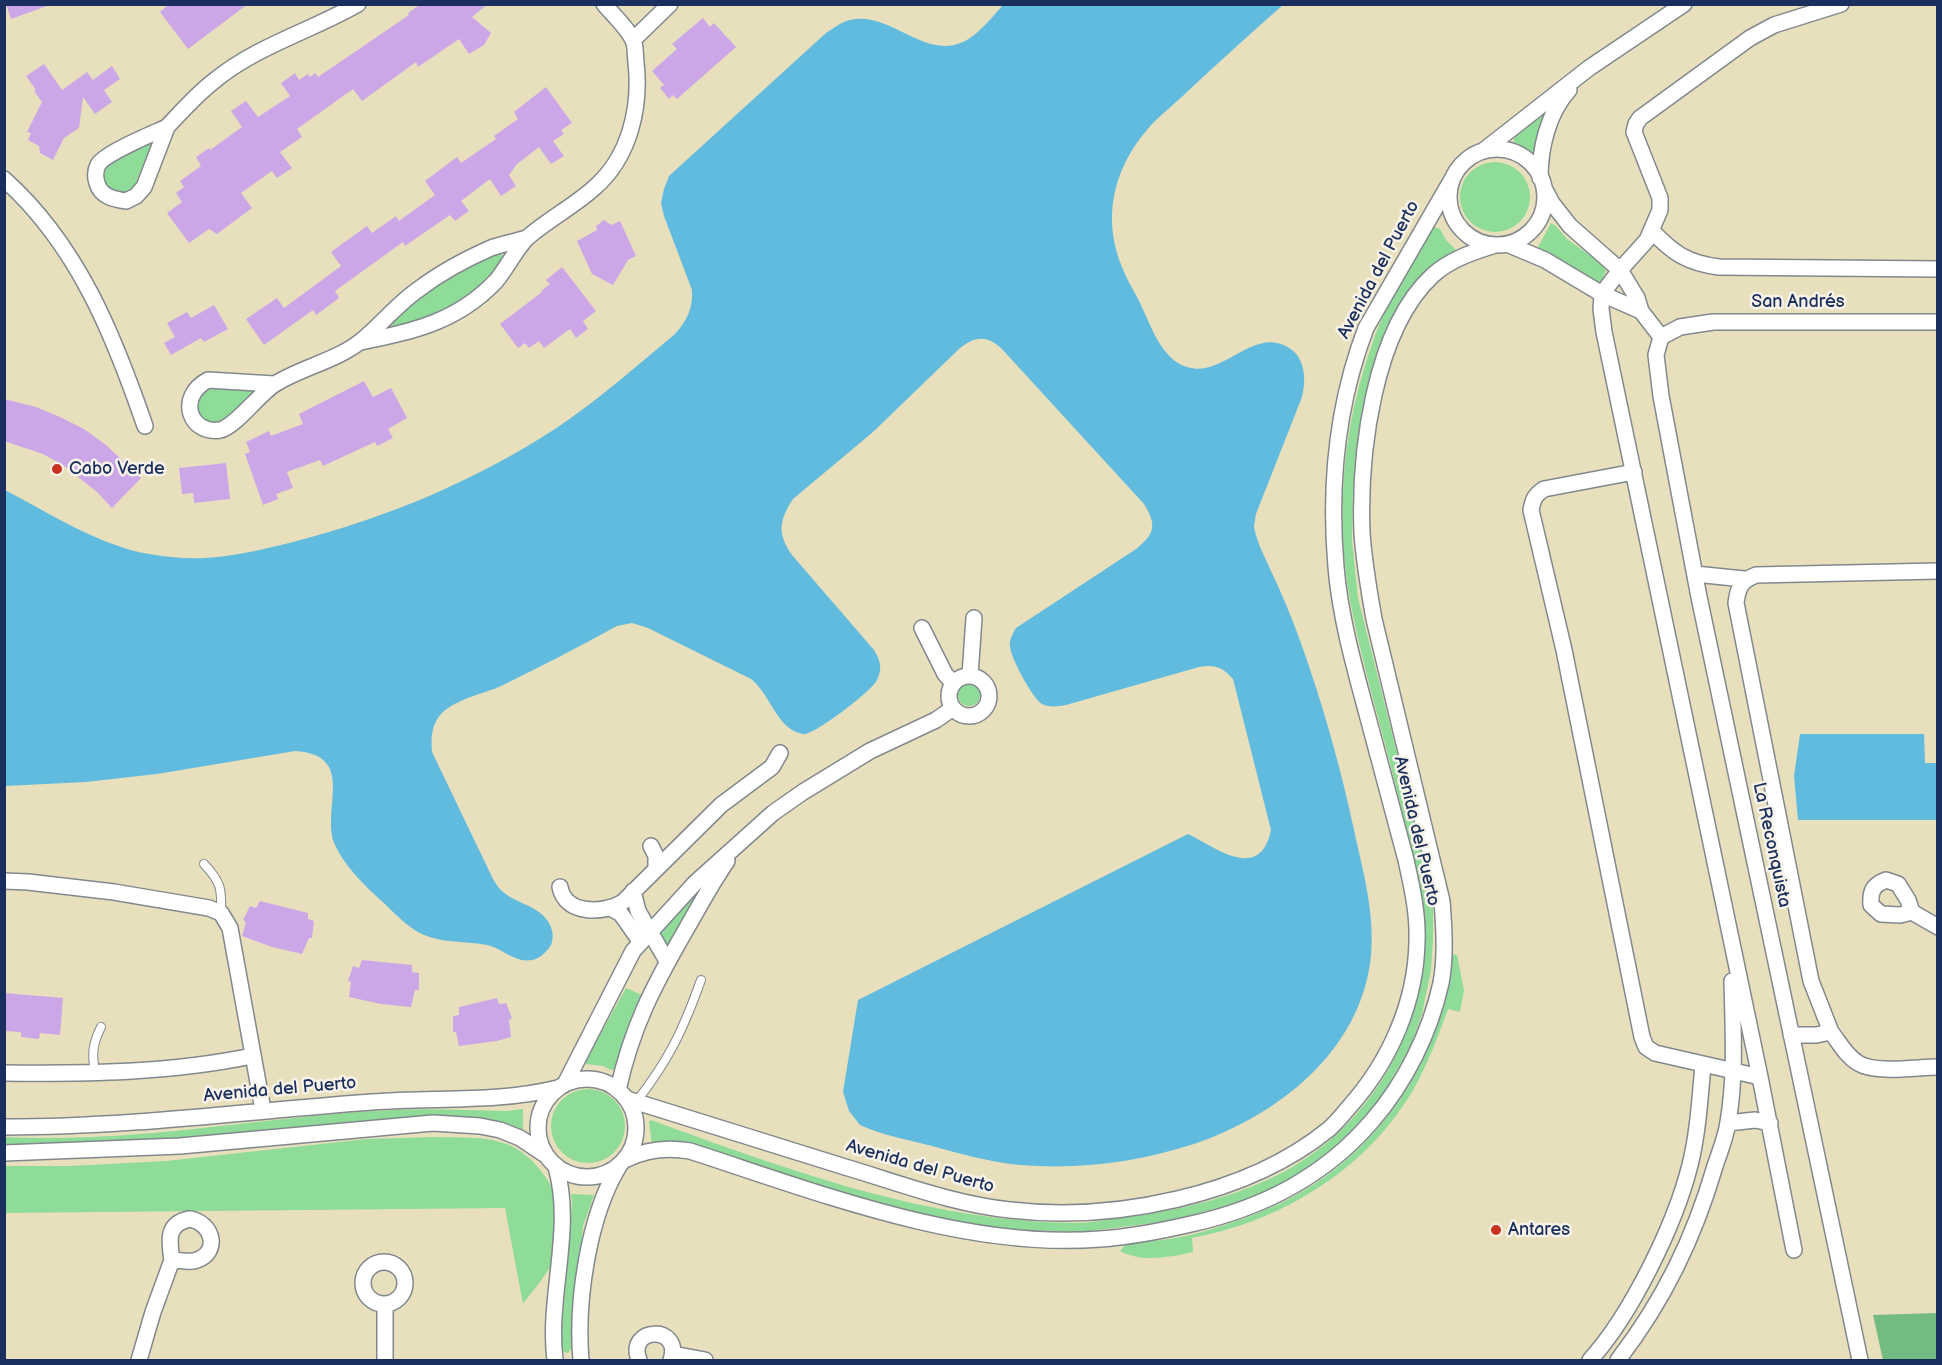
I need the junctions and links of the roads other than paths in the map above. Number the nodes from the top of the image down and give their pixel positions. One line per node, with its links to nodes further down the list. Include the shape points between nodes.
1 (358, 4): 8 (street, via 267,48 214,80)
2 (604, 4): 6 (street)
3 (670, 4): 6 (street)
4 (1684, 4): 7 (street)
5 (1841, 4): 13 (street, via 1774,25 1750,38 1640,118 1634,132 1660,198)
6 (633, 40): 14 (street, via 638,86 636,110 610,172)
7 (1589, 68): 9 (street); 12 (street, via 1565,94 1546,133 1540,155)
8 (167, 127): 8 (street, via 99,164 95,174 97,186 105,196 126,201 136,196 144,187)
9 (1481, 152): 10 (street, via 1463,163); 12 (street, via 1503,150 1517,154 1538,172)
10 (1455, 174): 15 (street, via 1449,201 1459,226 1475,239); 61 (street, Avenida del Puerto, via 1366,328 1356,353 1336,457 1333,520 1344,620 1406,860 1417,920 1417,944 1400,1026 1374,1076 1331,1127 1291,1155 1246,1177 1185,1197 1063,1213 1007,1210 955,1201)
11 (4, 179): 24 (street, via 64,248 89,289 119,352)
12 (1542, 182): 15 (street, via 1545,198 1538,223 1519,240); 17 (street, via 1570,226)
13 (1652, 231): 16 (street, via 1670,249 1701,265); 17 (street)
14 (526, 238): 22 (street, via 492,248 419,289); 22 (street, via 510,264 473,302 416,330)
15 (1501, 245): 18 (street, via 1545,260); 68 (street, Avenida del Puerto, via 1452,261 1417,293 1390,343 1370,417 1362,489 1367,578 1444,923 1442,981 1425,1034 1398,1087 1349,1147 1296,1186 1251,1207 1172,1228 1099,1239 982,1234 877,1210 690,1151 645,1151)
16 (1938, 269)
17 (1620, 270): 18 (street); 19 (street)
18 (1602, 294): 19 (street); 25 (street, via 1604,332)
19 (1641, 311): 21 (street)
20 (1938, 322): 21 (street, San Andrés, via 1713,322 1680,327)
21 (1661, 337): 27 (street, La Reconquista, via 1656,355 1661,396)
22 (361, 342): 23 (street)
23 (274, 384): 23 (street, via 208,380 192,394 189,407 201,427 221,430 231,426)
24 (146, 426)
25 (1634, 472): 47 (street); 54 (street, via 1544,489 1536,495 1531,510 1564,650 1642,1037 1646,1047 1655,1053)
26 (1938, 571): 28 (street, via 1756,574)
27 (1695, 574): 28 (street); 52 (street, La Reconquista)
28 (1744, 579): 51 (street, via 1738,587 1736,603 1811,981)
29 (974, 618): 31 (street)
30 (922, 628): 32 (street)
31 (970, 675): 32 (street); 33 (street, via 986,685 990,698 987,705 971,716)
32 (953, 683): 33 (street, via 949,695)
33 (953, 708): 35 (street, via 820,781)
34 (780, 753): 38 (street, via 772,767 722,805)
35 (743, 839): 46 (street); 48 (street)
36 (651, 846): 38 (street)
37 (204, 864): 44 (lane, via 220,885)
38 (656, 868): 41 (street)
39 (4, 881): 44 (street, via 114,892)
40 (560, 887): 42 (street, via 566,901 577,906 598,911)
41 (633, 891): 42 (street); 46 (street)
42 (612, 909): 46 (street)
43 (1912, 912): 45 (street)
44 (221, 913): 53 (street, via 230,928)
45 (1938, 927)
46 (644, 936): 48 (street); 60 (street)
47 (1731, 942): 56 (street); 59 (street)
48 (667, 961): 61 (street, via 630,1041)
49 (701, 980): 61 (lane, via 684,1028 658,1075)
50 (101, 1027): 58 (lane, via 93,1042)
51 (1831, 1032): 52 (street); 55 (street, via 1860,1065)
52 (1791, 1035): 82 (street, La Reconquista)
53 (252, 1056): 58 (street, via 219,1063); 62 (street)
54 (1703, 1065): 56 (street); 80 (street, via 1690,1164 1665,1235 1615,1329)
55 (1938, 1067)
56 (1731, 1070): 59 (street); 63 (street)
57 (4, 1073): 58 (street)
58 (95, 1074)
59 (1760, 1077): 64 (street)
60 (561, 1086): 61 (street, via 578,1079 592,1079 606,1082); 62 (street, Avenida del Puerto, via 505,1097 419,1098); 67 (street, via 547,1098 540,1111 537,1126)
61 (627, 1097): 68 (street, via 637,1129 634,1145)
62 (262, 1110): 65 (street, Avenida del Puerto, via 110,1125)
63 (1728, 1123): 64 (street); 81 (street, via 1691,1238 1640,1331)
64 (1770, 1123): 70 (street)
65 (4, 1127)
66 (4, 1153): 67 (street, via 180,1146 433,1123 500,1130)
67 (544, 1154): 69 (street)
68 (623, 1163): 69 (street, via 608,1174 588,1178); 74 (street, via 597,1221 582,1283)
69 (556, 1167): 77 (street, via 562,1218 552,1331)
70 (1794, 1250)
71 (172, 1260): 75 (street)
72 (384, 1304): 76 (street)
73 (672, 1357): 78 (street, via 673,1348 667,1338 655,1333 643,1337 637,1348); 79 (street)
74 (580, 1358): 77 (street)
75 (140, 1360)
76 (385, 1360)
77 (555, 1360)
78 (639, 1360)
79 (705, 1360)
80 (1590, 1360)
81 (1618, 1360)
82 (1860, 1360)

